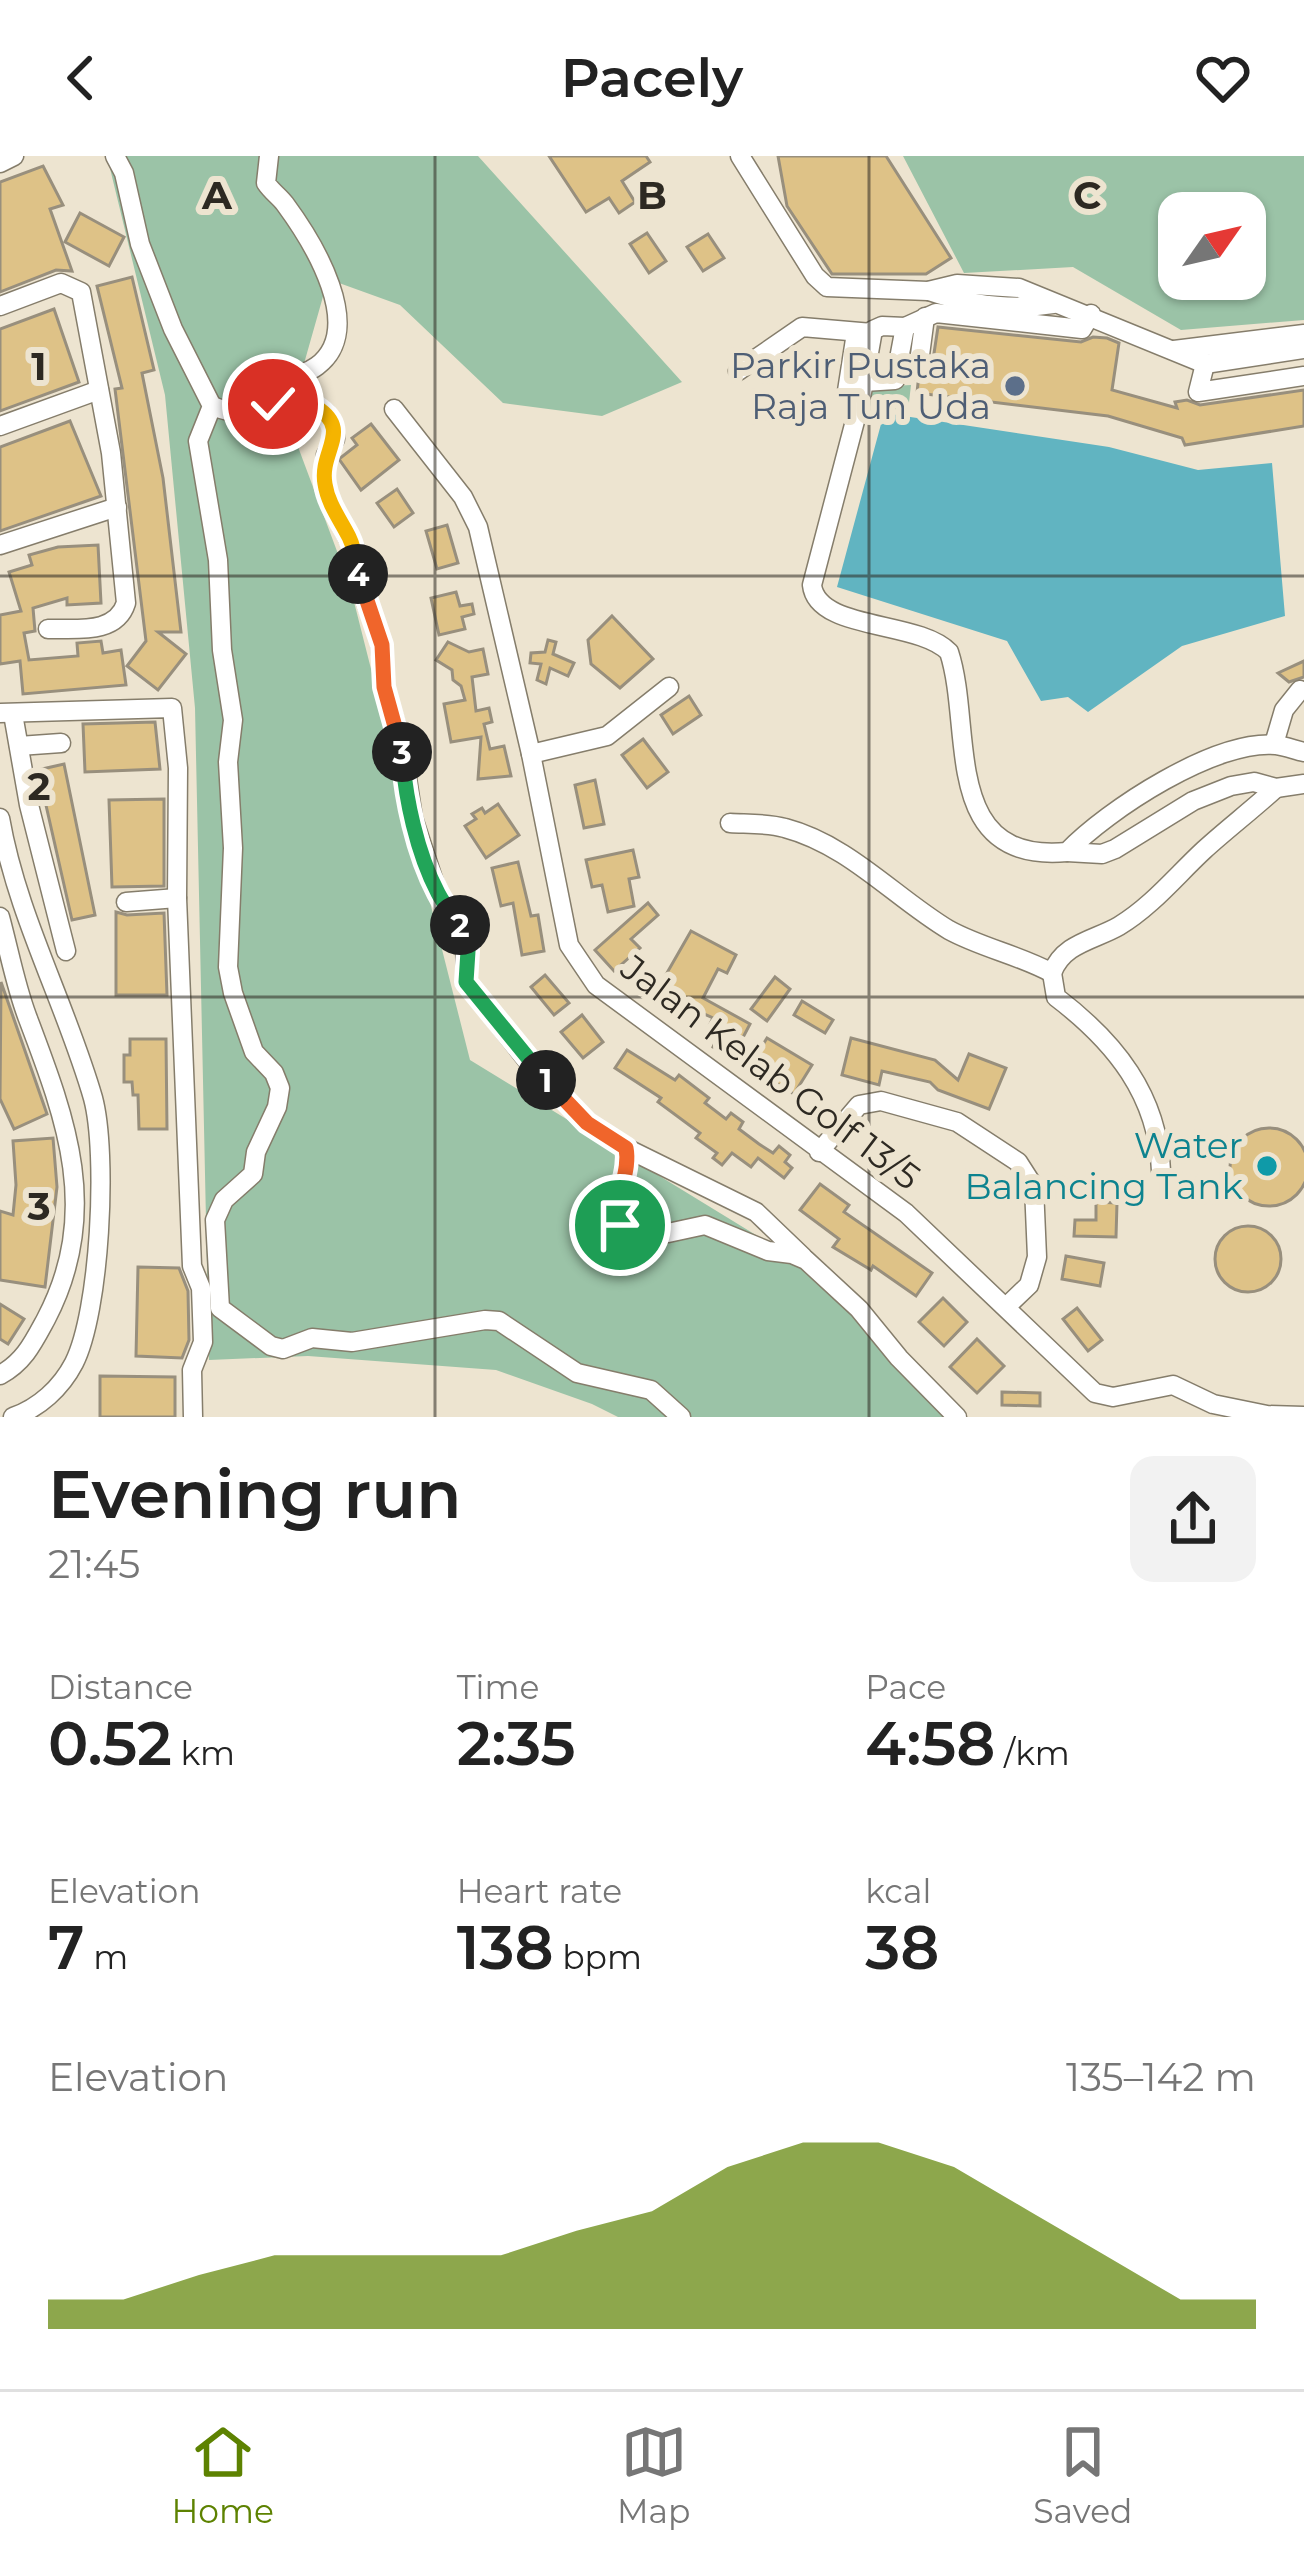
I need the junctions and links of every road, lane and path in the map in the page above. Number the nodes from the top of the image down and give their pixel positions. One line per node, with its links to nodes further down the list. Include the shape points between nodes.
1 (14, 156): 5 (street)
2 (116, 156): 21 (street, via 172,329)
3 (268, 156): 20 (street, via 266,183 332,287 340,328 320,364 262,384)
4 (740, 156): 8 (street, via 815,276 836,290 928,291 1020,309 1053,304)
5 (0, 163)
6 (0, 306): 18 (street, via 61,284 81,292)
7 (925, 317): 8 (street); 9 (street); 15 (street, via 918,370)
8 (1084, 326): 13 (street)
9 (904, 327): 10 (street); 15 (street)
10 (864, 333): 16 (street, via 802,327); 19 (street, via 847,391 851,397)
11 (1304, 334): 13 (street)
12 (1304, 349): 14 (street)
13 (1174, 350): 14 (street)
14 (1205, 364): 17 (street, via 1198,395)
15 (897, 368): 19 (street, via 892,382)
16 (738, 371)
17 (1304, 376)
18 (99, 390): 23 (street); 24 (street)
19 (862, 390): 40 (street, via 812,585 816,601 944,646 967,783 989,827 1017,849)
20 (262, 402): 21 (street, via 234,415); 48 (street, via 311,404 334,428 324,483 380,638 413,818 437,891 465,937 466,982 534,1069 587,1123)
21 (212, 406): 57 (street, via 198,441 233,720 228,967 254,1052 280,1088 253,1174 218,1208 220,1308 284,1349 312,1338 352,1342 499,1321 577,1372 651,1390)
22 (394, 409): 34 (street, Jalan Kelab Golf 13/5, via 478,527)
23 (0, 426)
24 (117, 507): 25 (street); 26 (street, via 122,617 111,626)
25 (0, 545)
26 (48, 629)
27 (669, 688): 34 (street, via 607,736)
28 (1300, 690): 31 (street, via 1283,710)
29 (6, 714): 32 (street); 41 (street, via 172,708)
30 (61, 743): 32 (street)
31 (1274, 744): 33 (street); 40 (street, via 1180,771)
32 (19, 746): 44 (street)
33 (1304, 752)
34 (531, 754): 49 (street, Jalan Kelab Golf 13/5, via 569,945 583,970)
35 (1304, 784): 36 (street)
36 (1276, 788): 40 (street, via 1231,786 1102,854); 45 (street, via 1165,890 1122,924 1090,935)
37 (0, 818): 39 (street)
38 (730, 824): 45 (street, via 782,826 813,838 956,934)
39 (2, 844): 46 (street)
40 (1067, 852)
41 (178, 898): 42 (street); 56 (street, via 192,1266 202,1306)
42 (126, 902)
43 (0, 917): 47 (street)
44 (66, 951)
45 (1052, 973): 50 (street, via 1056,997 1144,1096 1156,1119)
46 (98, 1124): 47 (street); 54 (street, via 88,1320 62,1384)
47 (68, 1127): 53 (street, via 76,1175 55,1302 26,1356)
48 (626, 1148): 51 (street, via 756,1211); 51 (street, via 617,1212 625,1229 668,1233 705,1225)
49 (819, 1152): 52 (street, Jalan Kelab Golf 13/5, via 906,1213); 52 (street, via 859,1105 881,1101 957,1121 1018,1162 1034,1187 1037,1257 1029,1286)
50 (1161, 1171)
51 (806, 1260): 58 (street)
52 (1006, 1306): 55 (street, Jalan Kelab Golf 13/5, via 1095,1393 1173,1385 1213,1405)
53 (0, 1376)
54 (20, 1416)
55 (1304, 1416)
56 (193, 1417)
57 (681, 1417)
58 (957, 1417)

